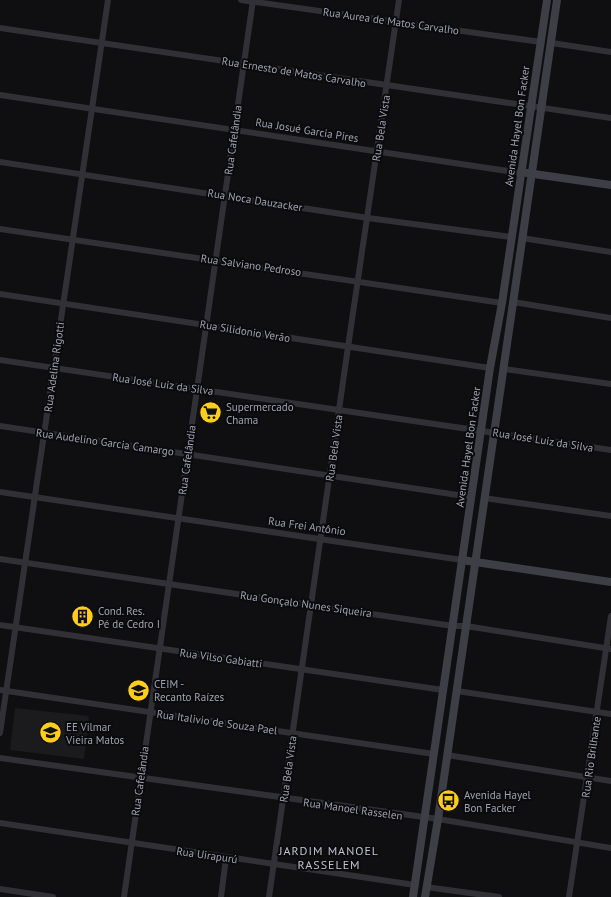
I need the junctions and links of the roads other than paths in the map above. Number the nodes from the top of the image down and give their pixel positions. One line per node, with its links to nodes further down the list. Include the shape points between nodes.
1 (108, 0): 11 (street, Rua Adelina Rigotti)
2 (241, 0): 6 (street, Rua Aurea de Matos Carvalho)
3 (399, 0): 7 (street, Rua Bela Vista)
4 (547, 0): 9 (main road, Avenida Hayel Bon Facker)
5 (557, 0): 10 (main road, Avenida Hayel Bon Facker)
6 (253, 1): 7 (street, Rua Aurea de Matos Carvalho); 13 (street, Rua Cafelândia)
7 (396, 23): 9 (street, Rua Aurea de Matos Carvalho); 14 (street, Rua Bela Vista)
8 (0, 28): 11 (street, Rua Ernesto de Matos Carvalho)
9 (541, 42): 16 (main road, Avenida Hayel Bon Facker)
10 (552, 43): 12 (street); 17 (main road, Avenida Hayel Bon Facker)
11 (102, 44): 13 (street, Rua Ernesto de Matos Carvalho); 18 (street, Rua Adelina Rigotti)
12 (611, 52)
13 (244, 65): 14 (street, Rua Ernesto de Matos Carvalho); 20 (street, Rua Cafelândia)
14 (387, 86): 16 (street, Rua Ernesto de Matos Carvalho); 21 (street, Rua Bela Vista)
15 (0, 95): 18 (street, Rua Josué Garcia Pires)
16 (531, 108): 17 (street, Rua Ernesto de Matos Carvalho); 24 (main road, Avenida Hayel Bon Facker)
17 (541, 108): 19 (street, Rua Ernesto de Matos Carvalho); 23 (main road, Avenida Hayel Bon Facker)
18 (92, 109): 20 (street, Rua Josué Garcia Pires); 25 (street, Rua Adelina Rigotti)
19 (611, 118)
20 (234, 130): 21 (street, Rua Josué Garcia Pires); 27 (street, Rua Cafelândia)
21 (377, 152): 24 (street, Rua Josué Garcia Pires); 28 (street, Rua Bela Vista)
22 (0, 162): 25 (street, Rua Noca Dauzacker)
23 (532, 172): 24 (main road, Rua Josué Garcia Pires); 26 (main road, Rua Josué Garcia Pires); 31 (main road, Avenida Hayel Bon Facker)
24 (521, 173): 30 (main road, Avenida Hayel Bon Facker)
25 (83, 174): 27 (street, Rua Noca Dauzacker); 32 (street, Rua Adelina Rigotti)
26 (611, 185)
27 (225, 196): 28 (street, Rua Noca Dauzacker); 34 (street, Rua Cafelândia)
28 (368, 218): 30 (street, Rua Noca Dauzacker); 35 (street, Rua Bela Vista)
29 (0, 229): 32 (street, Rua Salviano Pedroso)
30 (511, 238): 38 (main road, Avenida Hayel Bon Facker)
31 (522, 238): 33 (street); 37 (main road, Avenida Hayel Bon Facker)
32 (73, 240): 34 (street, Rua Salviano Pedroso); 39 (street, Rua Adelina Rigotti)
33 (611, 252)
34 (216, 260): 35 (street, Rua Salviano Pedroso); 41 (street, Rua Cafelândia)
35 (358, 281): 38 (street, Rua Salviano Pedroso); 42 (street, Rua Bela Vista)
36 (0, 294): 39 (street, Rua Silidonio Verão)
37 (513, 302): 40 (street); 46 (main road, Avenida Hayel Bon Facker)
38 (502, 303): 45 (main road, Avenida Hayel Bon Facker)
39 (64, 304): 41 (street, Rua Silidonio Verão); 44 (street, Rua Adelina Rigotti)
40 (611, 318)
41 (206, 325): 42 (street, Rua Silidonio Verão); 48 (street, Rua Cafelândia)
42 (348, 347): 45 (street, Rua Silidonio Verão); 49 (street, Rua Bela Vista)
43 (0, 360): 44 (street, Rua José Luiz da Silva)
44 (54, 368): 48 (street, Rua José Luiz da Silva); 53 (street, Rua Adelina Rigotti)
45 (490, 368): 51 (main road, Avenida Hayel Bon Facker)
46 (504, 369): 47 (street); 52 (main road, Avenida Hayel Bon Facker)
47 (611, 384)
48 (197, 389): 49 (street, Rua José Luiz da Silva); 55 (street, Rua Cafelândia)
49 (339, 410): 51 (street, Rua José Luiz da Silva); 56 (street, Rua Bela Vista)
50 (0, 426): 53 (street, Rua Audelino Garcia Camargo)
51 (481, 431): 52 (street, Rua José Luiz da Silva); 59 (main road, Avenida Hayel Bon Facker)
52 (494, 431): 54 (street, Rua José Luiz da Silva); 60 (main road, Avenida Hayel Bon Facker)
53 (44, 433): 55 (street, Rua Audelino Garcia Camargo); 58 (street, Rua Adelina Rigotti)
54 (611, 450)
55 (188, 454): 56 (street, Rua Audelino Garcia Camargo); 62 (street, Rua Cafelândia)
56 (330, 475): 59 (street, Rua Audelino Garcia Camargo); 63 (street, Rua Bela Vista)
57 (0, 492): 58 (street, Rua Frei Antônio)
58 (35, 497): 62 (street, Rua Frei Antônio); 67 (street, Rua Adelina Rigotti)
59 (472, 497): 65 (main road, Avenida Hayel Bon Facker)
60 (484, 498): 61 (street); 66 (main road, Avenida Hayel Bon Facker)
61 (611, 516)
62 (178, 518): 63 (street, Rua Frei Antônio); 69 (street, Rua Cafelândia)
63 (320, 539): 65 (street, Rua Frei Antônio); 70 (street, Rua Bela Vista)
64 (0, 559): 67 (street, Rua Gonçalo Nunes Siqueira)
65 (462, 560): 66 (main road, Rua Frei Antônio); 73 (main road, Avenida Hayel Bon Facker)
66 (475, 561): 68 (main road, Rua Frei Antônio); 74 (main road, Avenida Hayel Bon Facker)
67 (25, 563): 69 (street, Rua Gonçalo Nunes Siqueira); 75 (street, Rua Adelina Rigotti)
68 (611, 582)
69 (169, 584): 70 (street, Rua Gonçalo Nunes Siqueira); 76 (street, Rua Cafelândia)
70 (310, 605): 73 (street, Rua Gonçalo Nunes Siqueira); 78 (street, Rua Bela Vista)
71 (611, 616): 77 (street, Rua Rio Brilhante)
72 (0, 626): 75 (street, Rua Vilso Gabiatti)
73 (453, 626): 74 (street, Rua Gonçalo Nunes Siqueira); 79 (main road, Avenida Hayel Bon Facker)
74 (466, 626): 77 (street, Rua Gonçalo Nunes Siqueira); 81 (main road, Avenida Hayel Bon Facker)
75 (16, 628): 76 (street, Rua Vilso Gabiatti); 80 (street, Rua Adelina Rigotti)
76 (159, 649): 78 (street, Rua Vilso Gabiatti); 82 (street, Rua Cafelândia)
77 (608, 649): 83 (street, Rua Rio Brilhante)
78 (303, 669): 79 (street, Rua Vilso Gabiatti); 85 (street, Rua Bela Vista)
79 (443, 690): 87 (main road, Avenida Hayel Bon Facker)
80 (3, 691): 82 (street, Rua Italivio de Souza Pael); 86 (street, Rua Adelina Rigotti)
81 (457, 691): 83 (street); 88 (main road, Avenida Hayel Bon Facker)
82 (150, 712): 85 (street, Rua Italivio de Souza Pael); 91 (street, Rua Cafelândia)
83 (597, 712): 84 (street); 90 (street, Rua Rio Brilhante)
84 (611, 714)
85 (293, 732): 87 (street, Rua Italivio de Souza Pael); 93 (street, Rua Bela Vista)
86 (0, 733)
87 (434, 754): 94 (main road, Avenida Hayel Bon Facker)
88 (447, 755): 90 (street); 95 (main road, Avenida Hayel Bon Facker)
89 (0, 758): 91 (street, Rua Manoel Rasselen)
90 (588, 777): 92 (street); 97 (street, Rua Rio Brilhante)
91 (141, 778): 93 (street, Rua Manoel Rasselen); 98 (street, Rua Cafelândia)
92 (611, 781)
93 (284, 799): 94 (street, Rua Manoel Rasselen); 101 (street, Rua Bela Vista)
94 (425, 819): 95 (street, Rua Manoel Rasselen); 102 (main road, Avenida Hayel Bon Facker)
95 (438, 819): 97 (street, Rua Manoel Rasselen); 103 (main road, Avenida Hayel Bon Facker)
96 (0, 824): 98 (street, Rua Uirapurú)
97 (578, 843): 99 (street, Rua Manoel Rasselen); 112 (street, Rua Rio Brilhante)
98 (131, 844): 100 (street, Rua Uirapurú); 106 (street, Rua Cafelândia)
99 (611, 848)
100 (226, 858): 101 (street, Rua Uirapurú); 107 (street)
101 (275, 864): 102 (street, Rua Uirapurú); 108 (street, Rua Bela Vista)
102 (415, 885): 109 (main road, Avenida Hayel Bon Facker)
103 (426, 887): 110 (main road, Avenida Hayel Bon Facker); 111 (street)
104 (0, 889): 105 (street)
105 (53, 897)
106 (124, 897)
107 (221, 897)
108 (269, 897)
109 (413, 897)
110 (425, 897)
111 (499, 897)
112 (570, 897)

